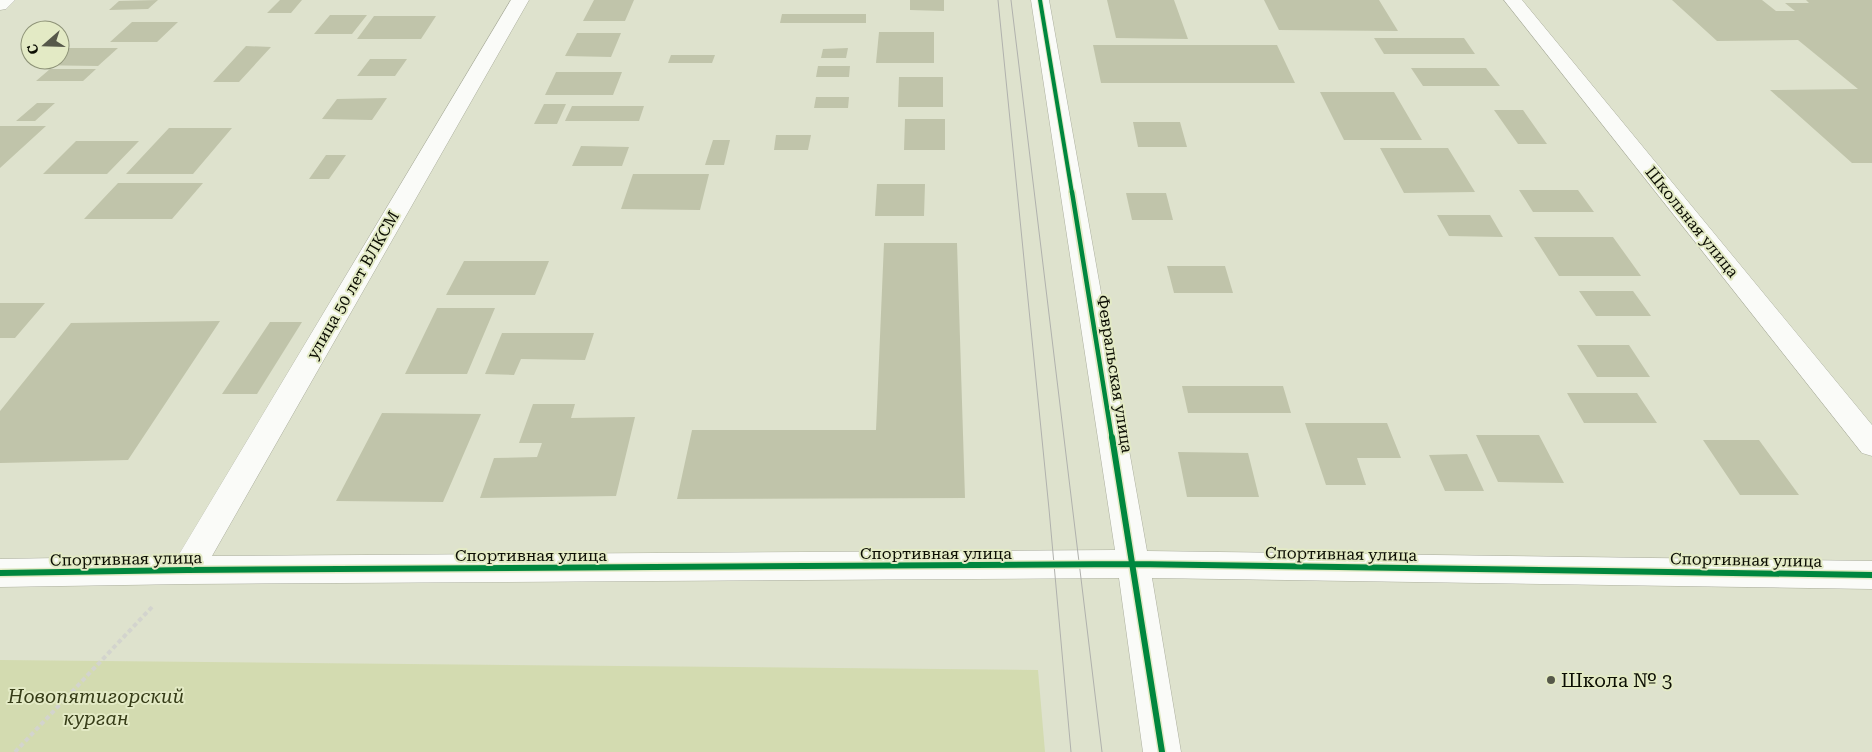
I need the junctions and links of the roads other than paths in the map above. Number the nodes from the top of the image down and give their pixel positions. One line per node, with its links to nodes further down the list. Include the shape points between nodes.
1 (6, 0): 5 (street)
2 (520, 0): 8 (street, улица 50 лет ВЛКСМ)
3 (1040, 0): 7 (street, Февральская улица)
4 (1513, 0): 6 (street, Школьная улица)
5 (0, 5)
6 (1872, 445)
7 (1133, 564): 8 (street, Спортивная улица); 10 (street, Спортивная улица); 11 (street, Февральская улица)
8 (187, 570): 9 (street, Спортивная улица)
9 (0, 573)
10 (1872, 575)
11 (1162, 752)

